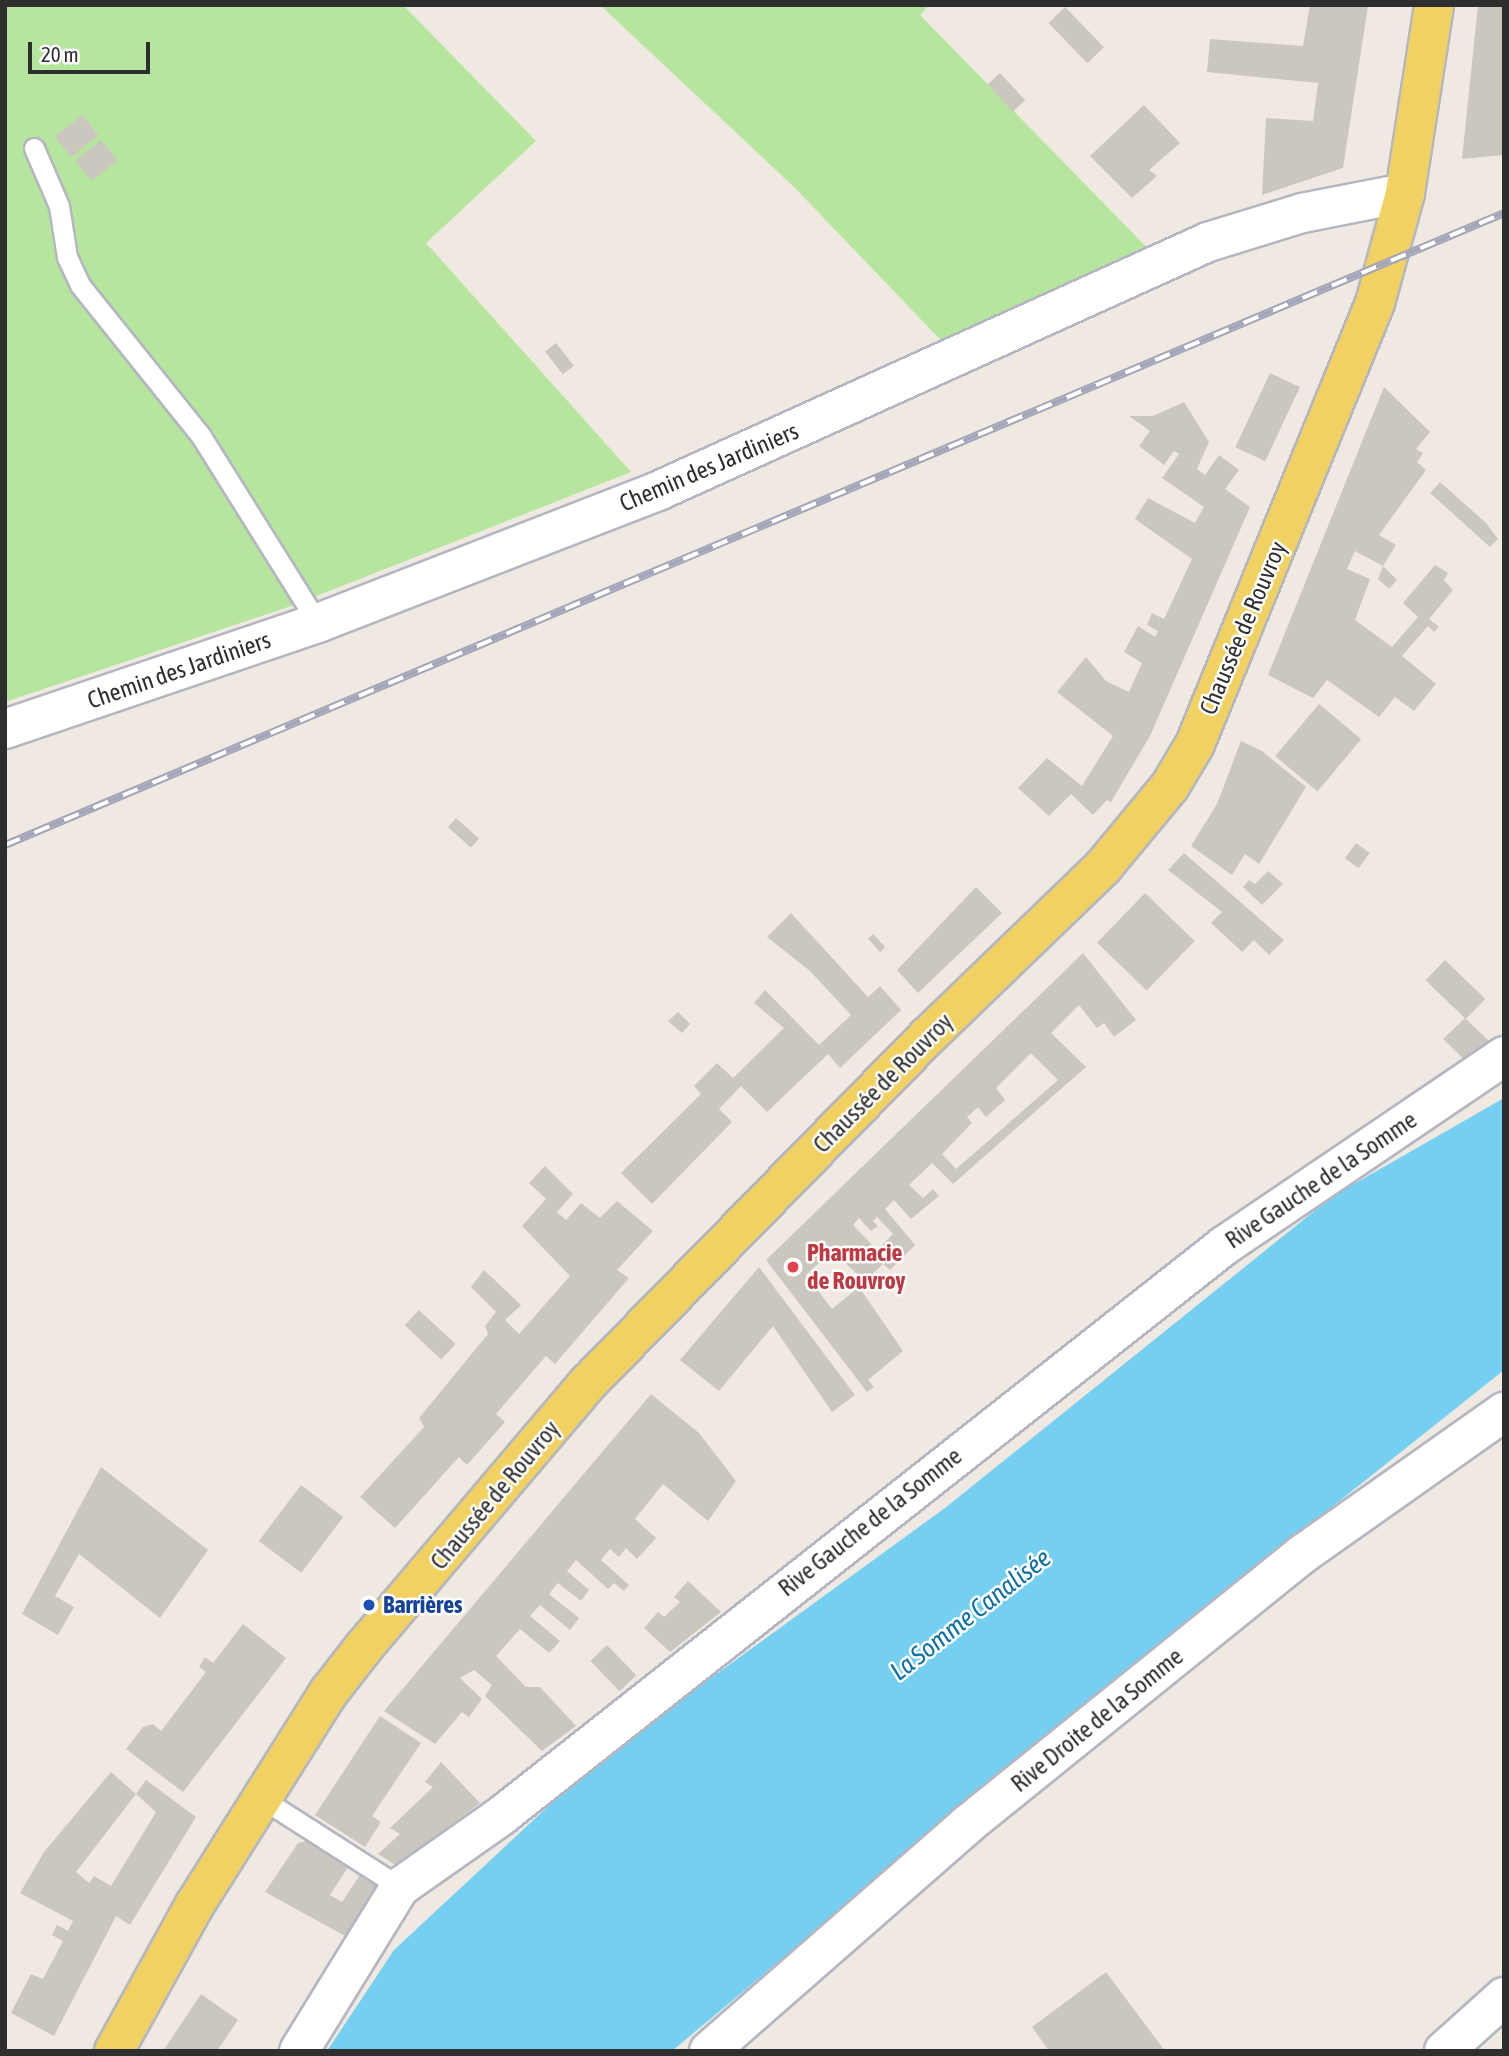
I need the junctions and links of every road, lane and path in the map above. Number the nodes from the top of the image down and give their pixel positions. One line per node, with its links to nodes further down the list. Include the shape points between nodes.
1 (1434, 5): 3 (main road, Chaussée de Rouvroy)
2 (34, 148): 4 (lane, via 59,206 67,257 80,285 201,436)
3 (1405, 193): 4 (street, Chemin des Jardiniers, via 1302,213 1208,242 658,491); 8 (main road, Chaussée de Rouvroy, via 1375,303 1324,435 1195,744 1156,807 1103,867 891,1073 589,1382 364,1647 301,1735)
4 (318, 623): 5 (street, Chemin des Jardiniers)
5 (5, 729)
6 (1504, 1056): 9 (street, Rive Gauche de la Somme, via 1225,1245 501,1816)
7 (1504, 1412): 13 (street, Rive Droite de la Somme, via 1304,1553 968,1824)
8 (264, 1800): 9 (lane); 11 (main road, Chaussée de Rouvroy, via 194,1906)
9 (400, 1887): 12 (street, Rive Gauche de la Somme)
10 (1504, 1997): 14 (street)
11 (114, 2051)
12 (299, 2051)
13 (709, 2051)
14 (1444, 2051)

